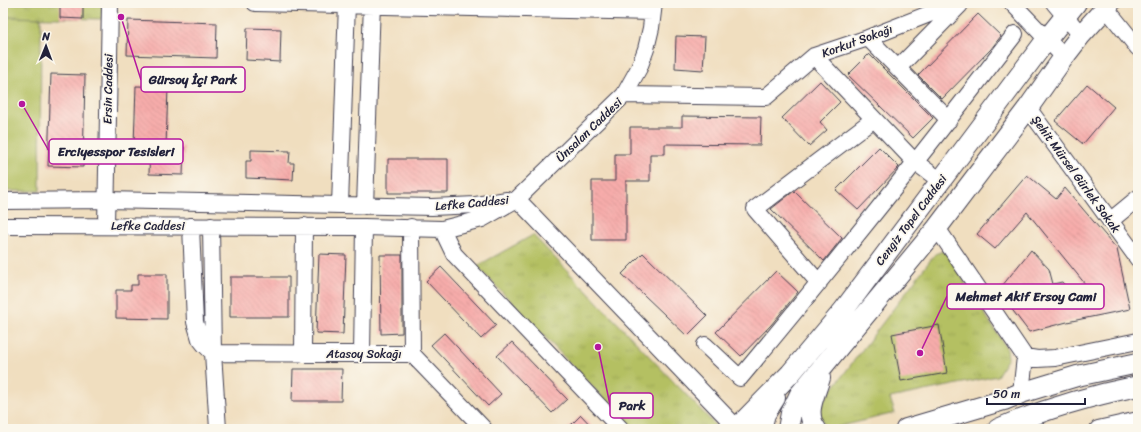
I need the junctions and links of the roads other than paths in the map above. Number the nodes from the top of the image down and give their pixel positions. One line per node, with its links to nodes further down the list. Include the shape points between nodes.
1 (110, 3): 27 (street, Ersin Caddesi)
2 (255, 3): 6 (street)
3 (957, 3): 13 (street, Korkut Sokağı)
4 (962, 3): 18 (street)
5 (1012, 3): 14 (street)
6 (347, 4): 7 (street); 29 (street)
7 (372, 4): 10 (street); 30 (street)
8 (1108, 6): 12 (main road, Cengiz Topel Caddesi); 15 (street)
9 (1065, 7): 12 (street); 14 (main road, Cengiz Topel Caddesi)
10 (653, 8): 19 (street, Ünsalan Caddesi, via 646,49)
11 (1015, 34): 22 (street)
12 (1081, 35): 17 (main road, Cengiz Topel Caddesi)
13 (868, 38): 16 (street, Korkut Sokağı); 18 (street)
14 (1047, 39): 17 (street); 24 (main road, Cengiz Topel Caddesi)
15 (1138, 48)
16 (814, 56): 19 (street, Korkut Sokağı, via 766,97); 21 (street)
17 (1064, 57): 20 (main road, Cengiz Topel Caddesi)
18 (898, 68): 22 (street)
19 (624, 95): 26 (street, Ünsalan Caddesi)
20 (1028, 108): 31 (street, Şehit Mürsel Gürlek Sokak); 39 (main road, Cengiz Topel Caddesi)
21 (874, 119): 23 (street); 42 (street, via 754,209)
22 (949, 120): 23 (street)
23 (915, 162): 24 (street); 42 (street)
24 (941, 181): 52 (main road, Cengiz Topel Caddesi, via 843,311)
25 (1138, 198): 31 (street)
26 (517, 199): 30 (street, Lefke Caddesi, via 476,205); 40 (street, Lefke Caddesi, via 482,219); 56 (street)
27 (106, 200): 28 (street, Lefke Caddesi); 29 (street, Lefke Caddesi); 32 (street, Ersin Caddesi)
28 (3, 201)
29 (340, 205): 30 (street, Lefke Caddesi)
30 (365, 206)
31 (1110, 220): 41 (street, Şehit Mürsel Gürlek Sokak)
32 (106, 225): 33 (street, Lefke Caddesi); 34 (street, Lefke Caddesi)
33 (3, 226)
34 (191, 226): 35 (street, Lefke Caddesi); 45 (street, via 195,322 200,338)
35 (211, 226): 36 (street, Lefke Caddesi); 45 (street)
36 (304, 226): 37 (street, Lefke Caddesi); 46 (street)
37 (364, 227): 38 (street, Lefke Caddesi); 47 (street)
38 (411, 227): 40 (street, Lefke Caddesi); 48 (street)
39 (937, 228): 49 (street); 51 (main road, Cengiz Topel Caddesi)
40 (442, 229): 59 (street, via 454,254)
41 (1138, 259)
42 (819, 283): 44 (street, via 740,378)
43 (1138, 341): 49 (street, via 1055,358 1037,360)
44 (706, 345)
45 (213, 353): 46 (street, Atasoy Sokağı); 57 (street)
46 (303, 354): 47 (street, Atasoy Sokağı)
47 (362, 354): 48 (street, Atasoy Sokağı)
48 (412, 354): 58 (street, Atasoy Sokağı)
49 (1025, 357): 54 (street)
50 (1138, 363): 54 (main road, via 1077,376)
51 (825, 365): 61 (main road, Cengiz Topel Caddesi, via 800,394 791,413); 62 (main road, via 810,407)
52 (790, 374): 56 (main road, Cengiz Topel Caddesi); 60 (main road, via 765,414)
53 (1138, 386): 64 (main road, via 1054,407)
54 (1020, 393): 63 (main road)
55 (1138, 420): 65 (street)
56 (737, 428)
57 (218, 429)
58 (484, 429)
59 (621, 429)
60 (761, 429)
61 (788, 429)
62 (816, 429)
63 (906, 429)
64 (998, 429)
65 (1098, 429)

